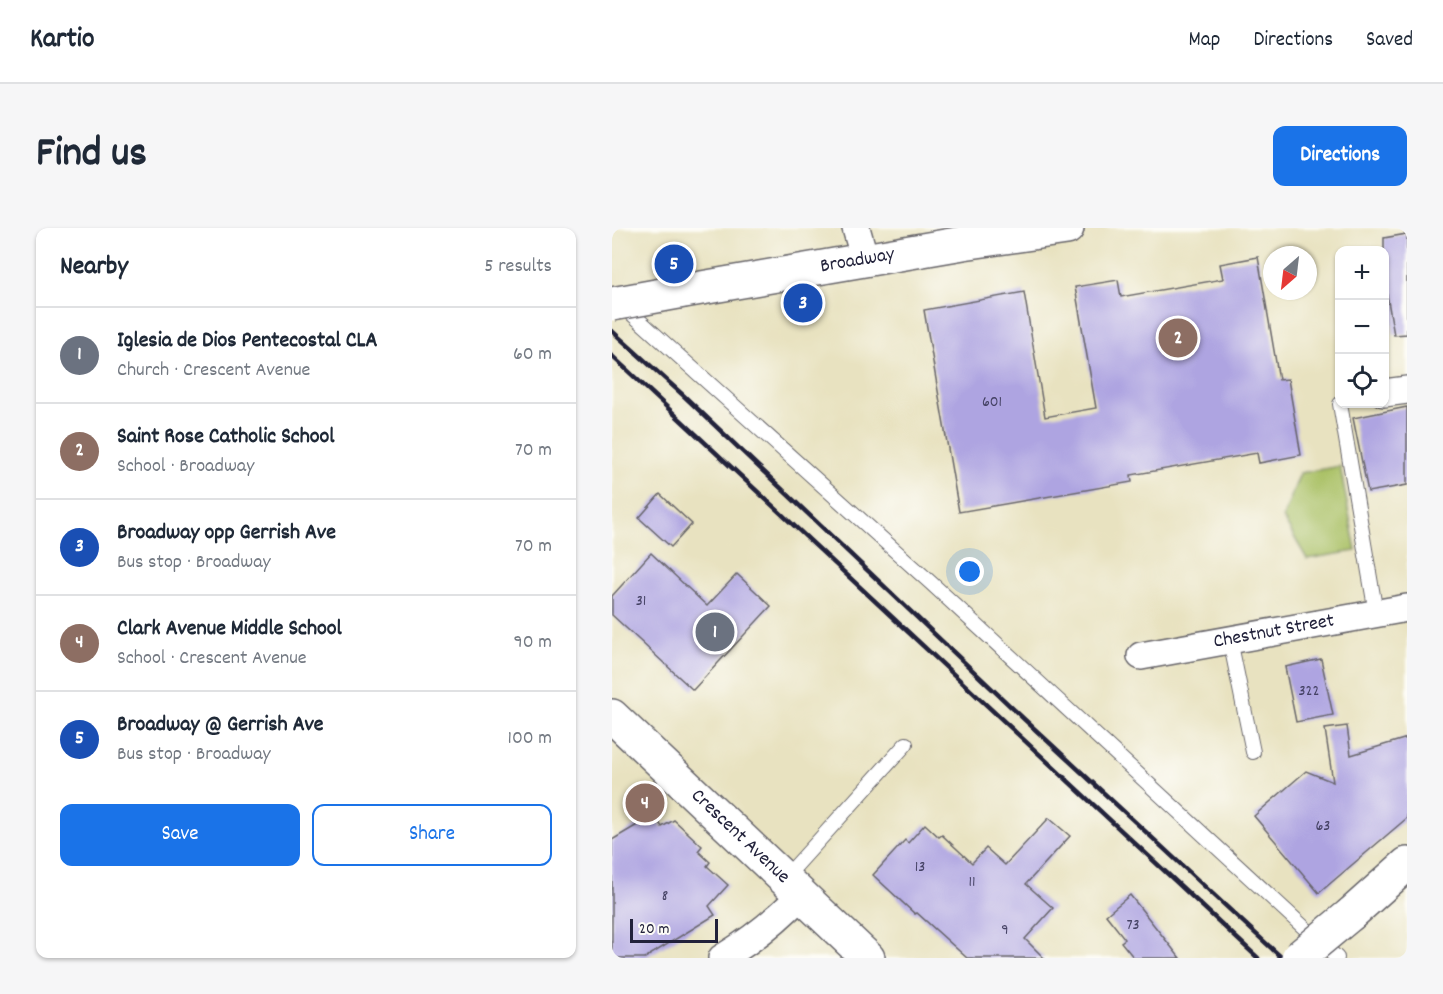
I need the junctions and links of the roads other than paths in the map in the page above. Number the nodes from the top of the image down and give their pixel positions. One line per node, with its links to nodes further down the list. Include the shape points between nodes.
1 (856, 228): 3 (street)
2 (1067, 228): 3 (main road, Broadway)
3 (866, 260): 5 (main road, Broadway, bridge)
4 (612, 295): 21 (lane, via 932,583)
5 (612, 304)
6 (1407, 390): 7 (street)
7 (1389, 392)
8 (1341, 408): 10 (lane)
9 (1407, 608): 10 (street, Chestnut Street)
10 (1376, 613): 11 (street, Chestnut Street)
11 (1230, 640): 12 (street, Chestnut Street); 15 (lane)
12 (1141, 656)
13 (612, 716): 17 (main road, Crescent Avenue)
14 (906, 744): 17 (lane)
15 (1253, 752)
16 (1407, 864): 20 (main road, bridge)
17 (793, 887): 18 (street, via 774,922); 19 (main road, Crescent Avenue)
18 (722, 958)
19 (868, 958)
20 (1298, 958)
21 (1337, 958)

